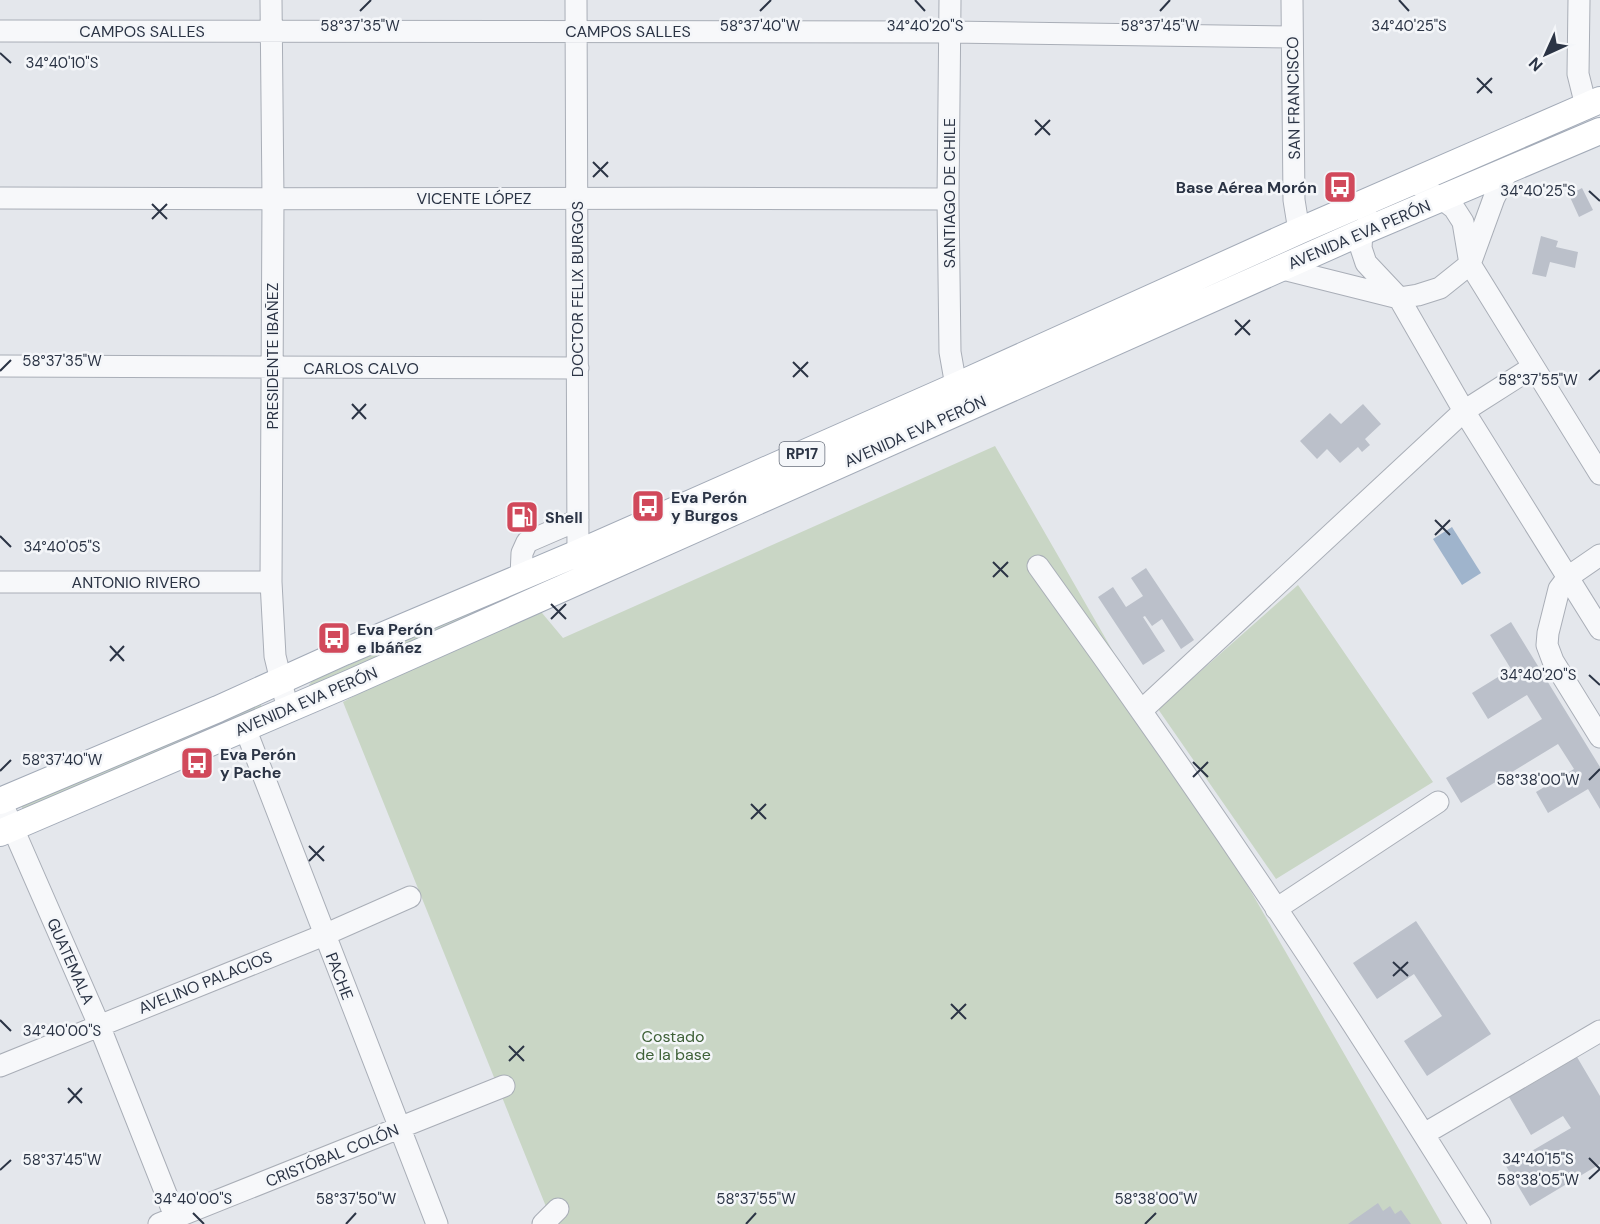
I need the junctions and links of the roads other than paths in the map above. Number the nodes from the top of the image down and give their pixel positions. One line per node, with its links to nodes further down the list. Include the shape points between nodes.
1 (271, 0): 7 (street, PRESIDENTE IBAÑEZ)
2 (576, 0): 8 (street, DOCTOR FELIX BURGOS)
3 (950, 0): 9 (street, SANTIAGO DE CHILE)
4 (1292, 0): 10 (street, SAN FRANCISCO)
5 (1579, 0): 11 (street, via 1578,74)
6 (0, 31): 7 (street, CAMPOS SALLES)
7 (271, 31): 8 (street, CAMPOS SALLES); 20 (street, PRESIDENTE IBAÑEZ)
8 (576, 31): 9 (street, CAMPOS SALLES); 16 (street, DOCTOR FELIX BURGOS)
9 (950, 32): 10 (street, CAMPOS SALLES); 18 (street, SANTIAGO DE CHILE)
10 (1292, 37): 21 (street, SAN FRANCISCO, via 1294,200)
11 (1593, 103): 14 (main road, AVENIDA EVA PERÓN / RP17)
12 (1597, 138): 13 (main road, AVENIDA EVA PERÓN / RP17)
13 (1507, 172): 19 (main road, AVENIDA EVA PERÓN / RP17); 23 (street)
14 (1412, 181): 15 (main road, AVENIDA EVA PERÓN / RP17); 19 (street)
15 (1388, 191): 21 (main road, AVENIDA EVA PERÓN / RP17); 22 (street)
16 (576, 197): 18 (street, VICENTE LÓPEZ); 20 (street, VICENTE LÓPEZ); 29 (street, DOCTOR FELIX BURGOS)
17 (0, 198): 20 (street, VICENTE LÓPEZ)
18 (948, 199): 30 (street, SANTIAGO DE CHILE, via 950,352)
19 (1442, 199): 22 (main road, AVENIDA EVA PERÓN / RP17); 23 (street, via 1463,222)
20 (273, 200): 28 (street, PRESIDENTE IBAÑEZ)
21 (1299, 231): 30 (main road, AVENIDA EVA PERÓN / RP17)
22 (1362, 232): 24 (main road, AVENIDA EVA PERÓN / RP17); 25 (street, via 1361,248 1366,263)
23 (1470, 264): 25 (street, via 1440,288); 27 (street)
24 (1279, 268): 25 (street); 35 (main road, AVENIDA EVA PERÓN / RP17)
25 (1399, 298): 31 (street)
26 (0, 366): 28 (street, CARLOS CALVO)
27 (1533, 367): 31 (street); 32 (street)
28 (272, 368): 29 (street, CARLOS CALVO); 40 (street, PRESIDENTE IBAÑEZ)
29 (578, 368): 33 (street, DOCTOR FELIX BURGOS)
30 (956, 386): 35 (main road, AVENIDA EVA PERÓN / RP17)
31 (1464, 411): 38 (street); 44 (street)
32 (1600, 474)
33 (578, 520): 35 (street, DOCTOR FELIX BURGOS); 37 (street, via 527,542)
34 (1600, 555): 38 (street)
35 (583, 565): 37 (main road, AVENIDA EVA PERÓN / RP17); 43 (main road, AVENIDA EVA PERÓN / RP17)
36 (1038, 566): 44 (street)
37 (521, 577): 42 (main road, AVENIDA EVA PERÓN / RP17)
38 (1568, 577): 41 (street); 46 (street, via 1558,589 1548,645 1553,661)
39 (0, 582): 40 (street, ANTONIO RIVERO)
40 (272, 582): 42 (street, PRESIDENTE IBAÑEZ, via 275,656)
41 (1600, 629)
42 (280, 680): 43 (street, PRESIDENTE IBAÑEZ); 47 (main road, AVENIDA EVA PERÓN / RP17)
43 (288, 710): 45 (main road, AVENIDA EVA PERÓN / RP17)
44 (1142, 710): 51 (street)
45 (244, 728): 49 (main road, AVENIDA EVA PERÓN / RP17); 52 (street, PACHE)
46 (1600, 737)
47 (0, 801): 49 (street, GUATEMALA)
48 (1438, 802): 51 (street)
49 (6, 831): 53 (street, GUATEMALA)
50 (410, 897): 52 (street, AVELINO PALACIOS)
51 (1276, 909): 58 (street)
52 (324, 935): 53 (street, AVELINO PALACIOS); 57 (street, PACHE)
53 (99, 1024): 55 (street, AVELINO PALACIOS); 60 (street, GUATEMALA)
54 (1600, 1031): 58 (street)
55 (0, 1066)
56 (504, 1086): 57 (street, CRISTÓBAL COLÓN)
57 (399, 1128): 60 (street, CRISTÓBAL COLÓN); 61 (street, PACHE)
58 (1424, 1134): 63 (street)
59 (558, 1209): 62 (street)
60 (171, 1222)
61 (437, 1224)
62 (543, 1224)
63 (1480, 1224)

